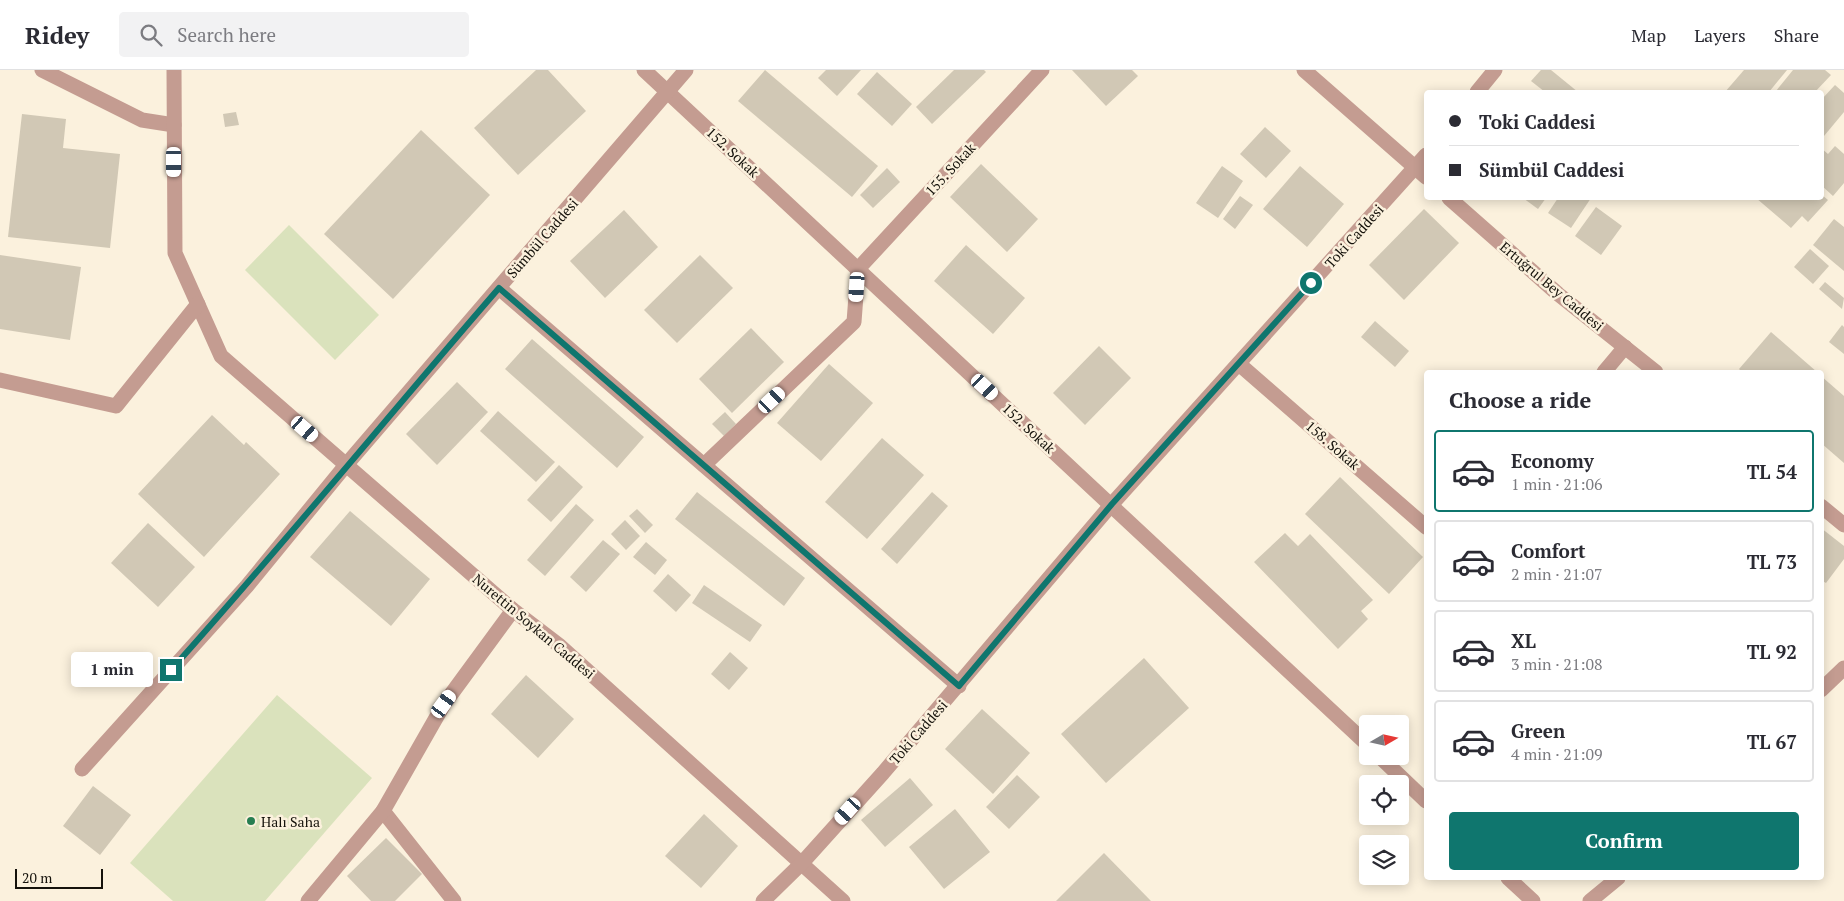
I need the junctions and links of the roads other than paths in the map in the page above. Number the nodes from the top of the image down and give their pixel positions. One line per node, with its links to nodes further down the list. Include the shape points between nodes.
1 (42, 70): 10 (street, via 142,120)
2 (174, 70): 10 (street)
3 (644, 70): 9 (street, 152. Sokak)
4 (686, 70): 9 (street, Sümbül Caddesi)
5 (1042, 70): 13 (street, 155. Sokak)
6 (1304, 70): 11 (street)
7 (1495, 70): 8 (street)
8 (1479, 90)
9 (668, 91): 13 (street, 152. Sokak); 14 (street, Sümbül Caddesi)
10 (174, 125): 15 (street, via 175,253)
11 (1421, 173): 17 (street, Toki Caddesi)
12 (1451, 200): 16 (street, Ertuğrul Bey Caddesi, via 1558,294)
13 (858, 269): 22 (street, via 854,322); 23 (street, 152. Sokak)
14 (499, 288): 21 (street, Sümbül Caddesi); 22 (street)
15 (198, 304): 20 (street, via 116,406); 21 (street, Nurettin Soykan Caddesi, via 221,356)
16 (1625, 347): 18 (street); 19 (street, Ertuğrul Bey Caddesi)
17 (1239, 364): 23 (street, Toki Caddesi); 25 (street, 158. Sokak)
18 (1606, 370)
19 (1654, 370)
20 (0, 380)
21 (346, 465): 27 (street, Nurettin Soykan Caddesi); 33 (street, Sümbül Caddesi, via 247,586)
22 (704, 465): 29 (street)
23 (1112, 504): 29 (street, Toki Caddesi); 31 (street, 152. Sokak)
24 (1824, 508): 26 (street)
25 (1424, 525)
26 (1844, 525)
27 (513, 610): 35 (street, via 444,704); 36 (street, Nurettin Soykan Caddesi, via 560,646)
28 (1844, 668): 30 (street)
29 (959, 686): 36 (street, Toki Caddesi)
30 (1824, 687)
31 (1359, 737)
32 (1388, 765): 34 (street)
33 (82, 769)
34 (1424, 799)
35 (383, 811): 39 (street); 40 (street)
36 (802, 863): 41 (street, Toki Caddesi); 42 (street, Nurettin Soykan Caddesi)
37 (1510, 880): 43 (street)
38 (1616, 880): 44 (street)
39 (308, 901)
40 (454, 901)
41 (763, 901)
42 (843, 901)
43 (1533, 901)
44 (1590, 901)

